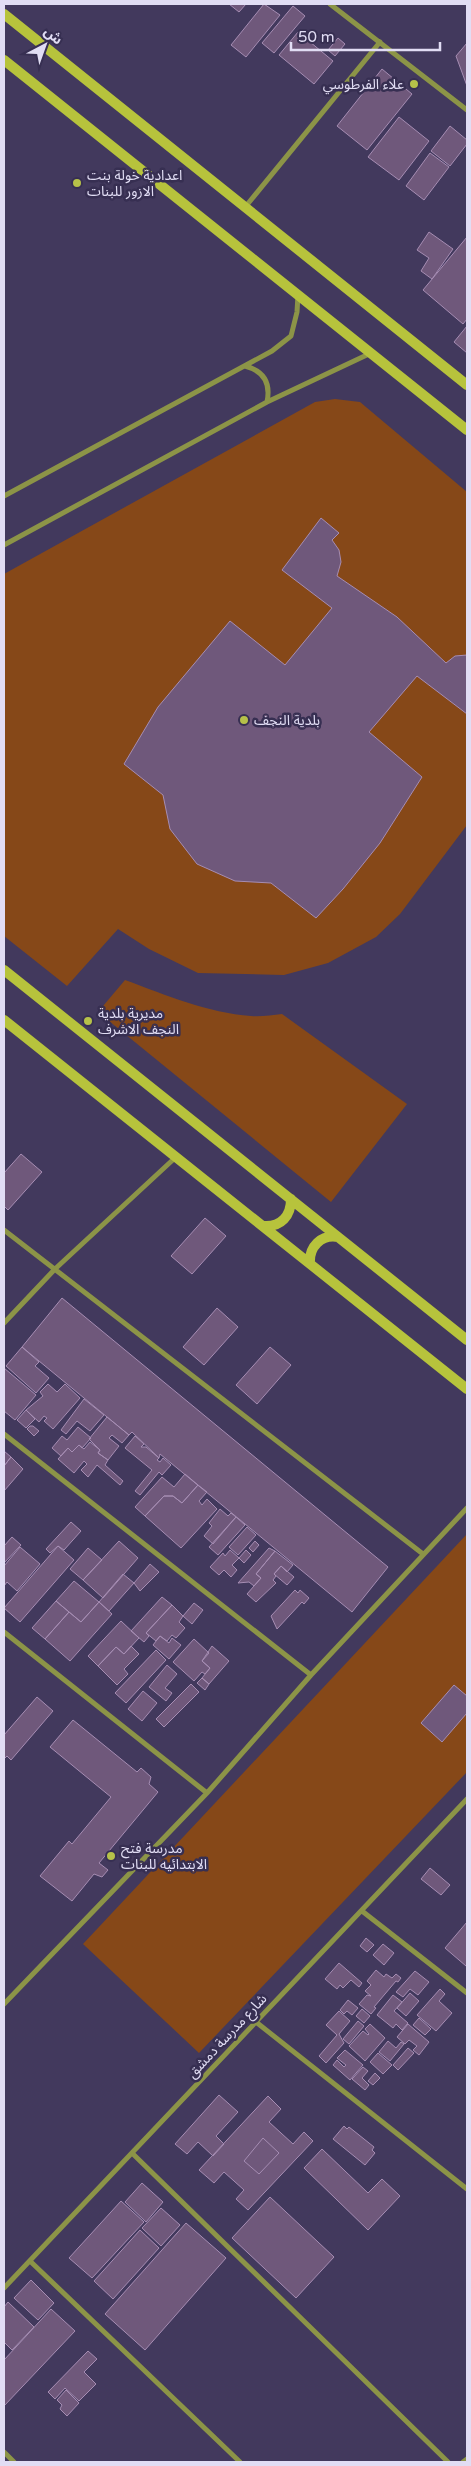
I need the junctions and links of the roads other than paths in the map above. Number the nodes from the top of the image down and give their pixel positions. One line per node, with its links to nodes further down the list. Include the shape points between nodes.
1 (330, 4): 4 (street)
2 (4, 14): 3 (street)
3 (9, 23): 7 (street)
4 (380, 42): 6 (street); 7 (street)
5 (4, 60): 8 (street)
6 (467, 110)
7 (246, 206): 11 (street)
8 (298, 294): 9 (street); 10 (street, via 291,336)
9 (371, 353): 12 (street); 13 (street)
10 (245, 366): 12 (street, via 263,376 270,389); 14 (street)
11 (467, 385)
12 (267, 402): 15 (street)
13 (467, 430)
14 (4, 496)
15 (4, 545)
16 (4, 970): 19 (street)
17 (4, 1020): 18 (street)
18 (177, 1156): 20 (street); 24 (street)
19 (291, 1199): 20 (street, via 291,1207 284,1220 273,1226); 22 (street)
20 (264, 1226): 23 (street)
21 (4, 1230): 24 (street)
22 (338, 1237): 23 (street, via 323,1238 317,1243 312,1248); 26 (street)
23 (310, 1263): 27 (street)
24 (55, 1269): 25 (street); 30 (street)
25 (4, 1323)
26 (467, 1340)
27 (467, 1390)
28 (4, 1434): 32 (street)
29 (467, 1508): 30 (street)
30 (424, 1554): 32 (street)
31 (4, 1632): 33 (street)
32 (311, 1675): 33 (street)
33 (208, 1793): 37 (street)
34 (467, 1799): 35 (street, شارع مدرسة دمشق)
35 (362, 1911): 36 (street); 38 (street, شارع مدرسة دمشق)
36 (467, 1993)
37 (4, 2004)
38 (256, 2022): 39 (street, شارع مدرسة دمشق); 40 (street)
39 (132, 2153): 41 (street, شارع مدرسة دمشق); 47 (street)
40 (467, 2189)
41 (30, 2261): 42 (street, شارع مدرسة دمشق); 46 (street)
42 (4, 2288)
43 (4, 2452): 45 (street)
44 (467, 2458): 48 (street)
45 (14, 2462)
46 (240, 2462)
47 (448, 2462)
48 (463, 2462)

